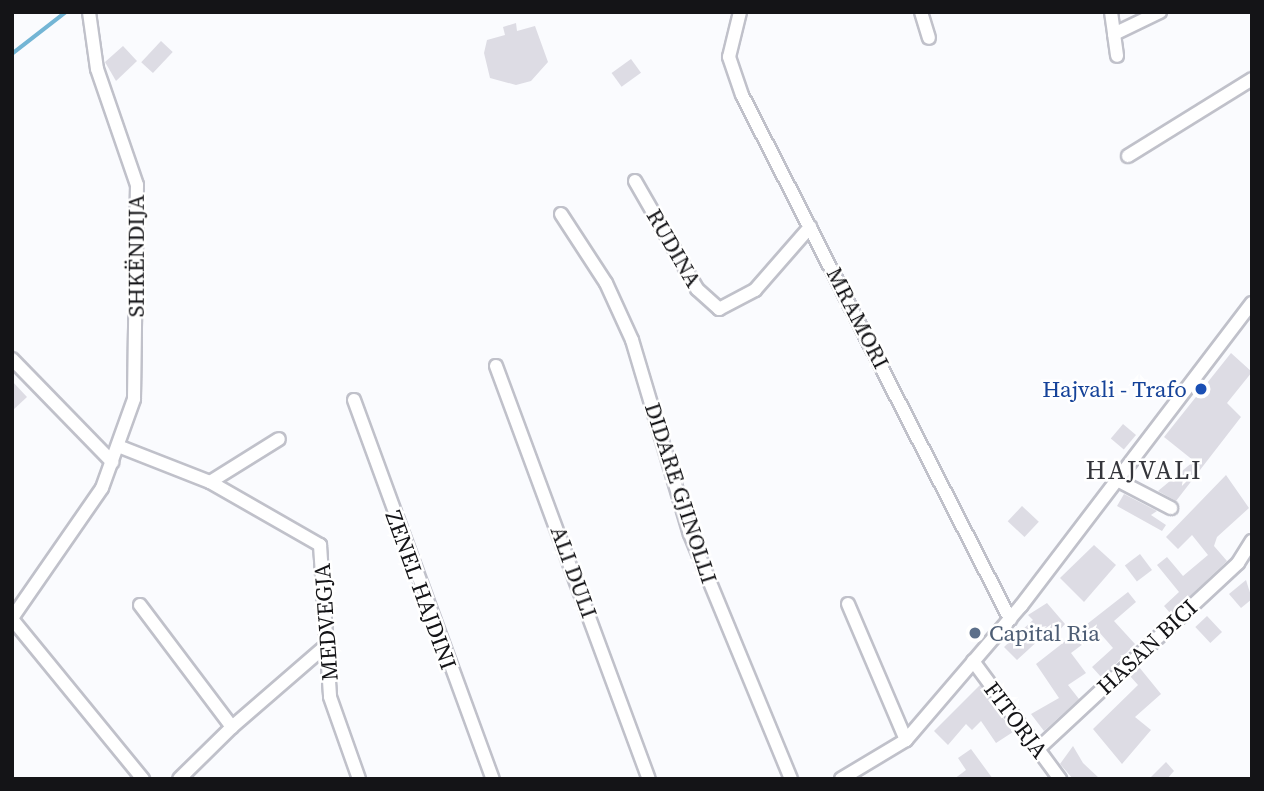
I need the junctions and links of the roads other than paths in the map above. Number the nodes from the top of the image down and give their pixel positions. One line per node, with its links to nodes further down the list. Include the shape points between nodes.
1 (89, 12): 19 (street, SHKËNDIJA, via 97,69 137,185 134,399)
2 (740, 12): 13 (street, MRAMORI, via 729,57 742,95)
3 (921, 12): 7 (street)
4 (1111, 12): 6 (street)
5 (1160, 12): 6 (street)
6 (1114, 34): 8 (street)
7 (929, 38)
8 (1117, 56)
9 (1252, 79): 10 (street)
10 (1128, 156)
11 (635, 181): 13 (street, RUDINA, via 697,289 719,309 748,297)
12 (561, 214): 39 (street, DIDARE GJINOLLI, via 606,283 632,340 690,534)
13 (810, 227): 28 (street, MRAMORI)
14 (1249, 313): 21 (street)
15 (12, 359): 20 (street)
16 (496, 366): 38 (street, ALI DULI)
17 (354, 400): 37 (street, ZENEL HAJDINI)
18 (279, 439): 22 (street)
19 (118, 446): 20 (street, SHKËNDIJA); 22 (street, MEDVEGJA)
20 (112, 462): 27 (street, SHKËNDIJA, via 102,488)
21 (1117, 480): 23 (street); 28 (street)
22 (210, 482): 29 (street, MEDVEGJA, via 320,545)
23 (1171, 508)
24 (1252, 541): 33 (street, HASAN BICI, via 1238,563)
25 (848, 604): 32 (street)
26 (140, 605): 31 (street)
27 (12, 619): 34 (street)
28 (1010, 619): 30 (street)
29 (329, 643): 31 (street); 36 (street, MEDVEGJA, via 330,697)
30 (973, 661): 32 (street); 33 (street, FITORJA)
31 (232, 727): 35 (street)
32 (906, 740): 40 (street)
33 (1038, 748): 41 (street, FITORJA)
34 (143, 779)
35 (179, 779)
36 (359, 779)
37 (494, 779)
38 (649, 779)
39 (791, 779)
40 (841, 779)
41 (1060, 779)

